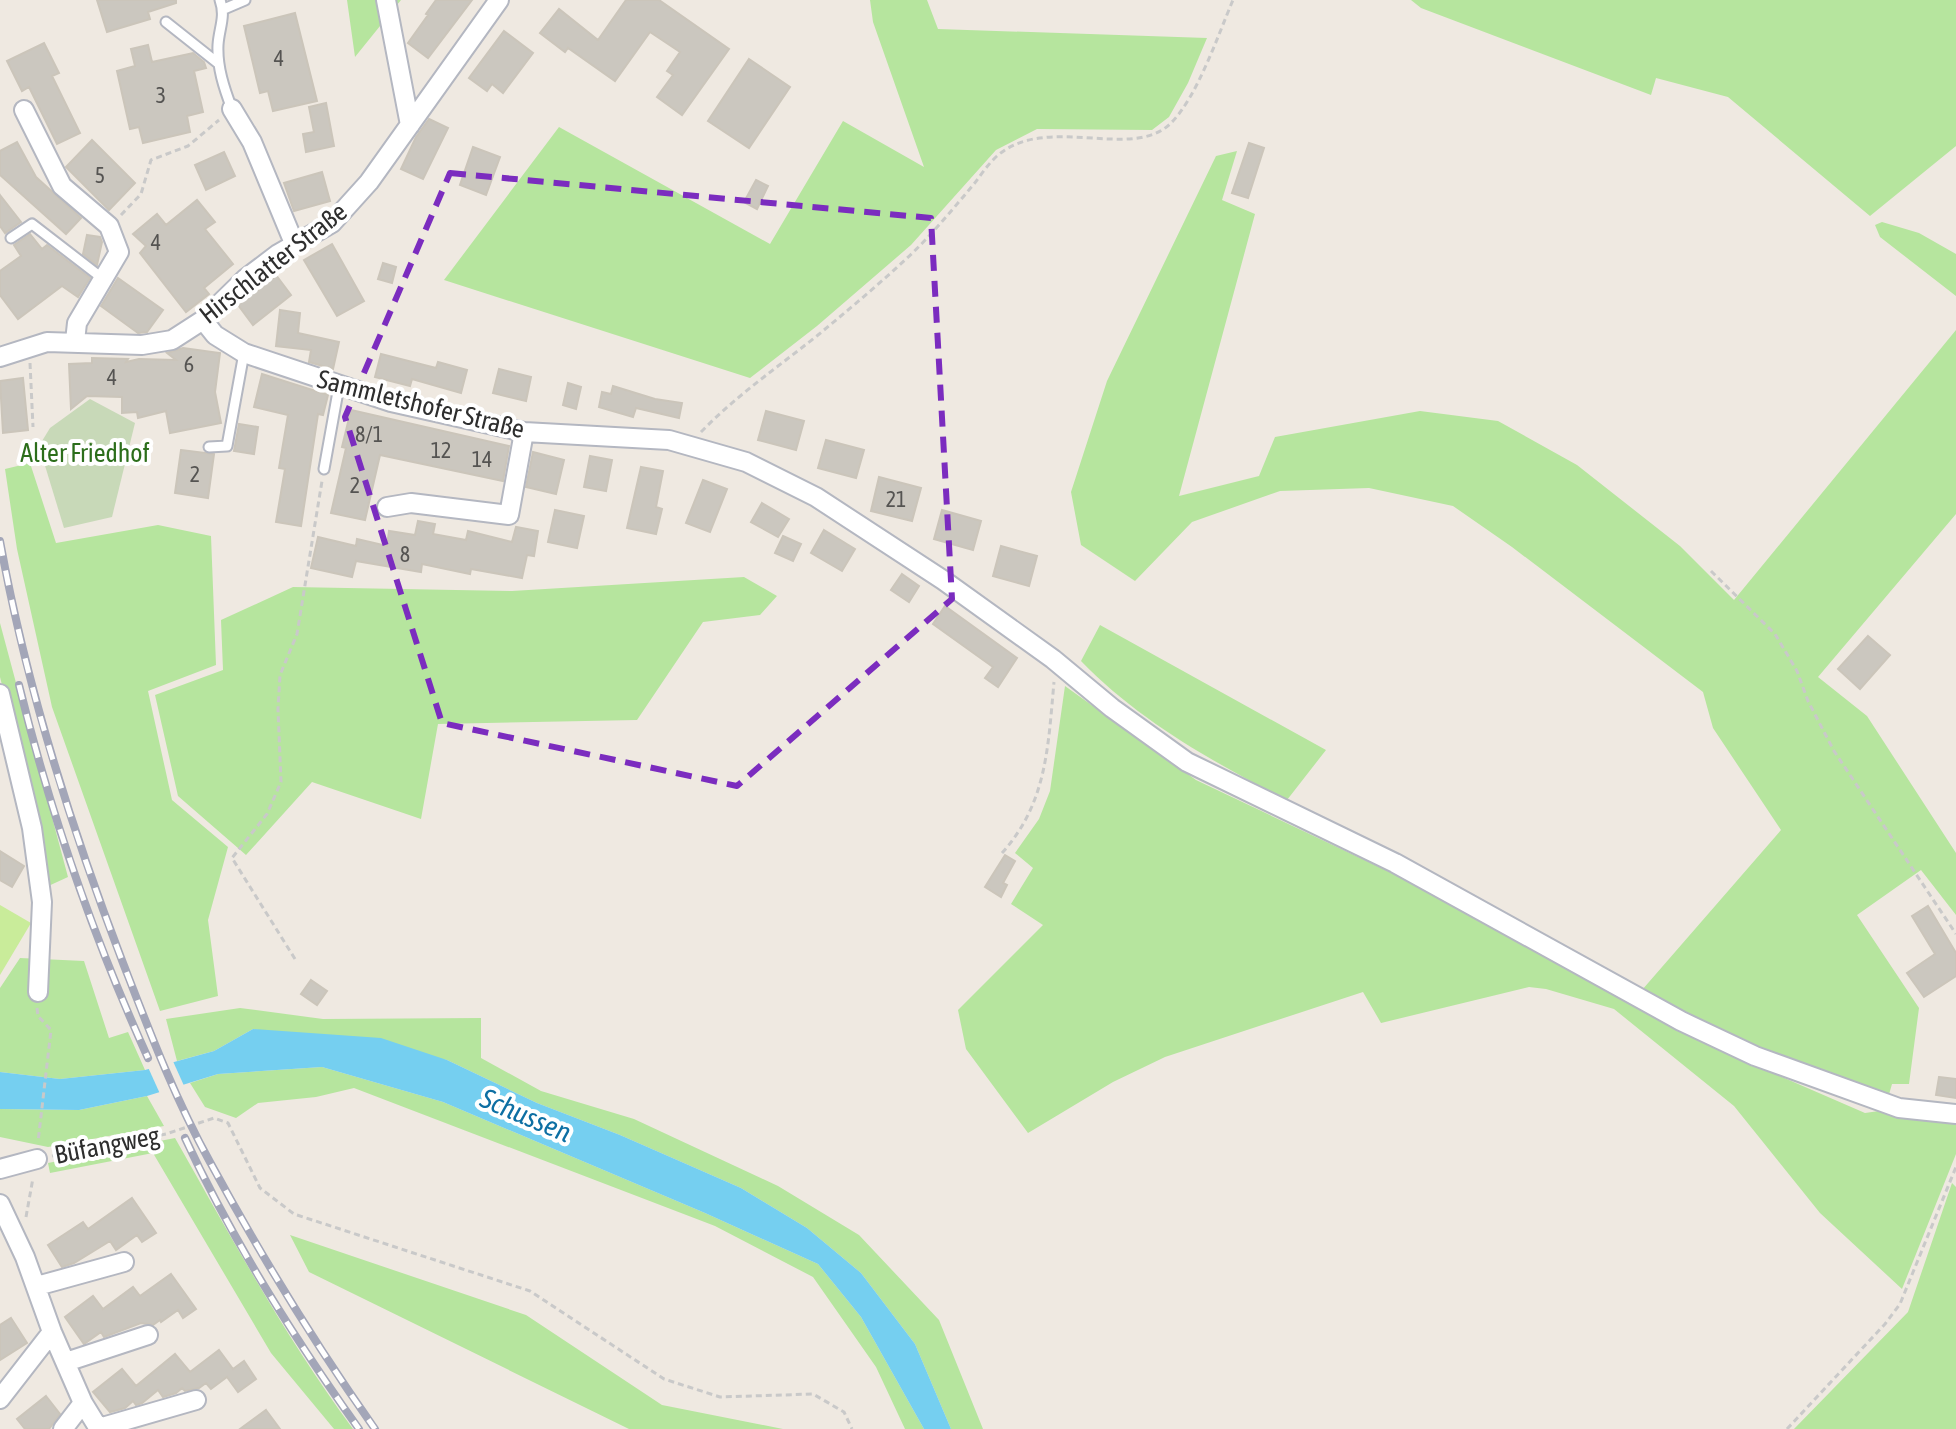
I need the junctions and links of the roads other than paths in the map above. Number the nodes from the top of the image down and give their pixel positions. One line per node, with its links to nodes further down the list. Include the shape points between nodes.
1 (245, 0): 4 (lane)
2 (386, 0): 9 (street)
3 (499, 0): 9 (street, Hirschlatter Straße)
4 (222, 5): 6 (lane)
5 (166, 22): 6 (lane)
6 (219, 64): 7 (lane)
7 (232, 109): 11 (street, via 252,142)
8 (24, 110): 12 (street, via 62,186 109,226 119,252)
9 (410, 125): 11 (street, Hirschlatter Straße, via 332,223)
10 (11, 238): 12 (lane, via 32,224)
11 (294, 243): 13 (street, Hirschlatter Straße, via 245,279)
12 (102, 278): 14 (street, via 77,323)
13 (203, 320): 14 (street, Hirschlatter Straße, via 172,340 142,345); 15 (street, Sammletshofer Straße, via 215,335)
14 (75, 341): 16 (street, Hirschlatter Straße, via 47,342)
15 (244, 353): 17 (street, Sammletshofer Straße); 19 (lane, via 227,446)
16 (0, 357)
17 (339, 386): 18 (street, Sammletshofer Straße); 20 (lane)
18 (524, 432): 21 (street, via 509,515 411,503); 24 (street, Sammletshofer Straße, via 669,440 746,462 816,497 943,580 1187,762 1395,863 1681,1021 1755,1056 1899,1108)
19 (209, 447)
20 (324, 469)
21 (387, 507)
22 (0, 694): 23 (street, via 32,828 42,902)
23 (38, 992)
24 (1956, 1114)
25 (37, 1159): 26 (street, Büfangweg)
26 (0, 1169)
27 (0, 1204): 29 (street)
28 (124, 1262): 29 (street)
29 (37, 1286): 30 (street)
30 (52, 1332): 32 (street); 33 (street)
31 (148, 1335): 32 (street)
32 (66, 1362): 35 (street)
33 (0, 1399)
34 (196, 1400): 36 (street)
35 (83, 1403): 36 (street); 37 (street)
36 (99, 1428)
37 (63, 1429)

